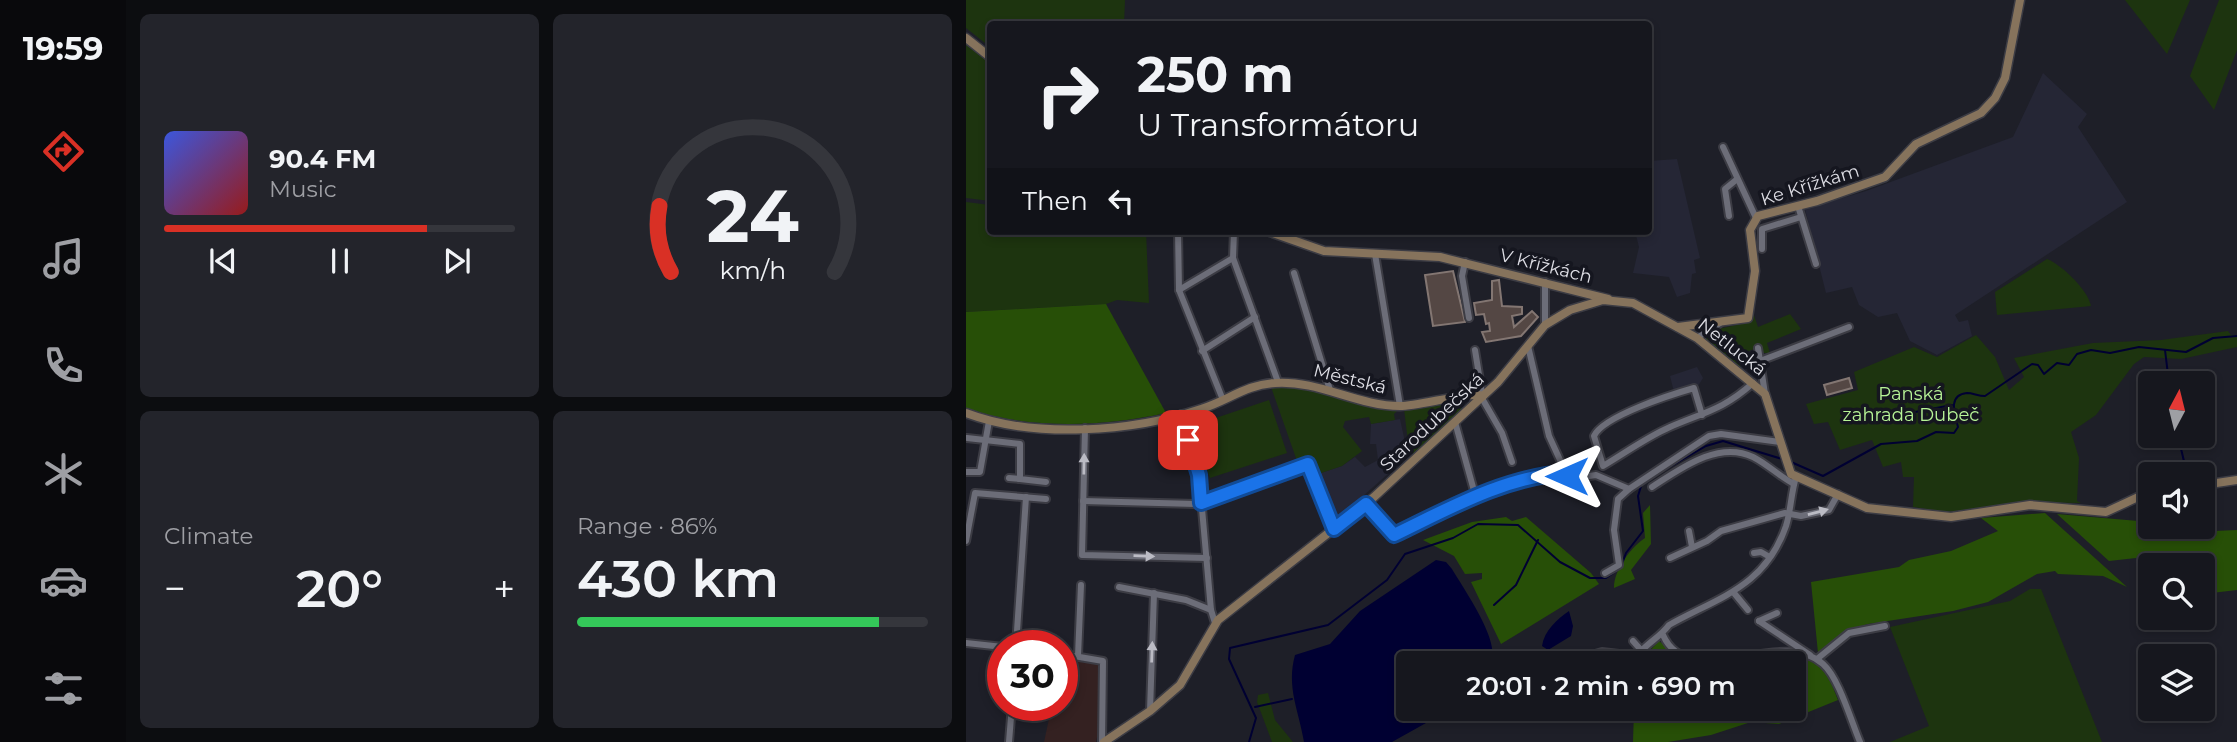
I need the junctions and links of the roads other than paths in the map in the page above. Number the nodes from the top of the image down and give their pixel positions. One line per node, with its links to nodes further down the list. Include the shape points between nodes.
1 (2020, 0): 6 (street, Ke Křížkám, via 2005,78 1981,113 1916,144 1885,177)
2 (966, 38): 3 (street)
3 (987, 55)
4 (1723, 148): 5 (street)
5 (1736, 180): 7 (street, via 1724,189); 8 (street)
6 (1798, 206): 8 (street, Ke Křížkám); 9 (street)
7 (1729, 216)
8 (1756, 218): 24 (street, Ke Křížkám, via 1750,230 1755,268 1750,312 1744,320)
9 (1801, 218): 13 (street, via 1762,229); 17 (street)
10 (1178, 235): 20 (street)
11 (1234, 235): 15 (street)
12 (1278, 235): 14 (street, V Křížkách, via 1324,251)
13 (1762, 249)
14 (1375, 254): 16 (street, V Křížkách, via 1429,255); 40 (street)
15 (1233, 258): 20 (street); 22 (street)
16 (1465, 262): 19 (street, V Křížkách); 23 (street, via 1462,276)
17 (1816, 264)
18 (1294, 273): 36 (street)
19 (1545, 281): 21 (street, V Křížkách); 25 (street)
20 (1179, 290): 32 (street)
21 (1611, 300): 25 (street, Starodubečská, via 1570,310); 26 (street, Starodubečská, via 1638,304)
22 (1255, 317): 32 (street); 34 (street)
23 (1469, 318)
24 (1720, 323): 26 (street); 28 (street)
25 (1545, 325): 29 (street, Starodubečská)
26 (1678, 327): 28 (street, Netlucká)
27 (1849, 327): 33 (street)
28 (1697, 338): 35 (street, Netlucká)
29 (1528, 346): 38 (street, Starodubečská); 52 (street, via 1549,436)
30 (1758, 348): 33 (street)
31 (1475, 350): 38 (street)
32 (1202, 351): 39 (street)
33 (1760, 361): 37 (street)
34 (1278, 382): 36 (street, Městská); 39 (street, Městská, via 1250,387)
35 (1753, 383): 37 (street, Netlucká); 43 (street, via 1729,404)
36 (1330, 390): 40 (street, Městská)
37 (1765, 394): 49 (street, Netlucká)
38 (1483, 396): 40 (street, Městská, via 1474,393); 45 (street, Starodubečská); 50 (street)
39 (1223, 400): 42 (street, Městská)
40 (1400, 406)
41 (966, 414): 44 (street, Městská)
42 (1181, 414): 46 (street, Městská); 67 (street, via 1199,475)
43 (1702, 415): 43 (street, via 1668,428 1603,466 1594,436 1618,416 1694,388)
44 (989, 421): 46 (street, Městská); 48 (street)
45 (1455, 422): 64 (street); 68 (street, Starodubečská)
46 (1085, 428): 66 (street, one-way to 46)
47 (967, 438): 48 (street)
48 (985, 440): 51 (street, via 980,472); 54 (street, via 1020,444)
49 (1782, 446): 56 (street, Netlucká); 60 (street, via 1721,434 1709,436)
50 (1512, 462)
51 (966, 472)
52 (1567, 476): 60 (street, via 1597,475); 64 (street, via 1530,478)
53 (1009, 478): 54 (street)
54 (1020, 479): 57 (street)
55 (2237, 480): 58 (street)
56 (1795, 481): 59 (street, via 1751,456 1722,452 1678,470); 61 (street); 69 (street)
57 (1046, 482)
58 (2215, 483)
59 (1652, 487)
60 (1629, 489): 78 (street, via 1618,499 1614,530 1619,565)
61 (1838, 494): 63 (street, via 1867,508 1957,517 2031,505 2106,512); 69 (street, one-way to 61, via 1801,516 1829,510)
62 (1026, 497): 65 (street); 72 (street, via 975,494); 88 (street)
63 (2138, 497)
64 (1476, 498): 68 (street, via 1394,535)
65 (1046, 499)
66 (1083, 501): 67 (street); 76 (street, one-way to 76, via 1082,555)
67 (1201, 503): 70 (street, via 1305,464); 76 (street)
68 (1366, 504): 70 (street, Starodubečská)
69 (1789, 513): 73 (street, via 1721,531); 75 (street)
70 (1334, 529): 86 (street, Starodubečská)
71 (1689, 531): 73 (street)
72 (966, 541)
73 (1692, 548): 77 (street)
74 (1754, 553): 75 (street)
75 (1768, 556): 82 (street)
76 (1207, 558): 83 (street)
77 (1670, 558)
78 (1605, 573)
79 (1081, 585): 94 (street)
80 (1119, 587): 81 (street)
81 (1154, 593): 83 (street); 96 (street, one-way to 81)
82 (1734, 593): 84 (street); 89 (street, via 1668,625)
83 (1211, 610): 86 (street)
84 (1748, 610)
85 (1777, 613): 95 (street, via 1759,621)
86 (1215, 623): 96 (street, Starodubečská, via 1187,677)
87 (1885, 625): 95 (street, via 1849,633)
88 (1017, 630)
89 (1662, 635): 93 (street); 95 (street, via 1672,649 1691,659 1776,652)
90 (1633, 640): 93 (street)
91 (966, 643): 92 (street)
92 (987, 645)
93 (1641, 650)
94 (1078, 656): 99 (street, via 1103,661)
95 (1813, 658): 100 (street, via 1832,677)
96 (1150, 711): 99 (street, Starodubečská)
97 (1011, 721): 98 (street)
98 (1009, 742)
99 (1103, 742)
100 (1860, 742)

